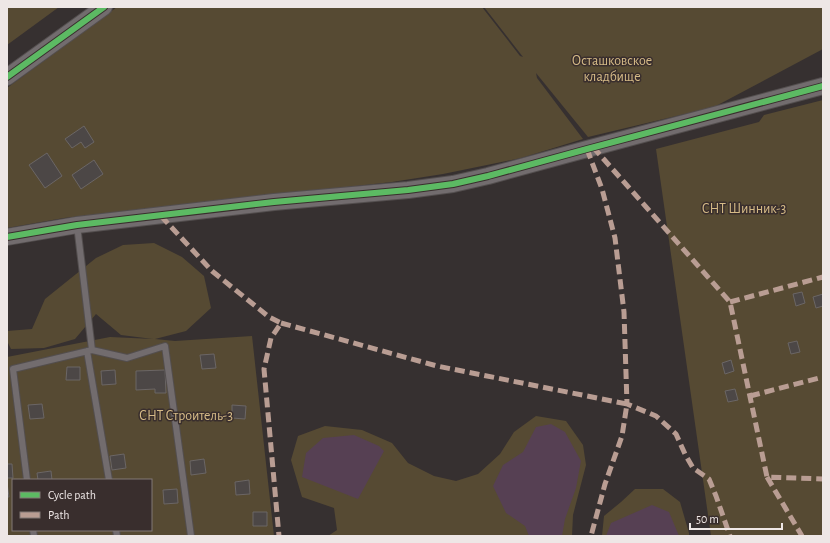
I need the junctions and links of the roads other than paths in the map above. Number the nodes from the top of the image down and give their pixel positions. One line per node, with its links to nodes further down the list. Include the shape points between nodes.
1 (104, 7): 2 (street)
2 (7, 77)
3 (823, 86): 4 (street, via 452,184)
4 (77, 225): 5 (street); 6 (lane)
5 (7, 237)
6 (90, 350): 7 (lane, via 13,369); 8 (lane); 9 (lane, via 127,358 165,346)
7 (27, 479)
8 (108, 479)
9 (191, 536)

